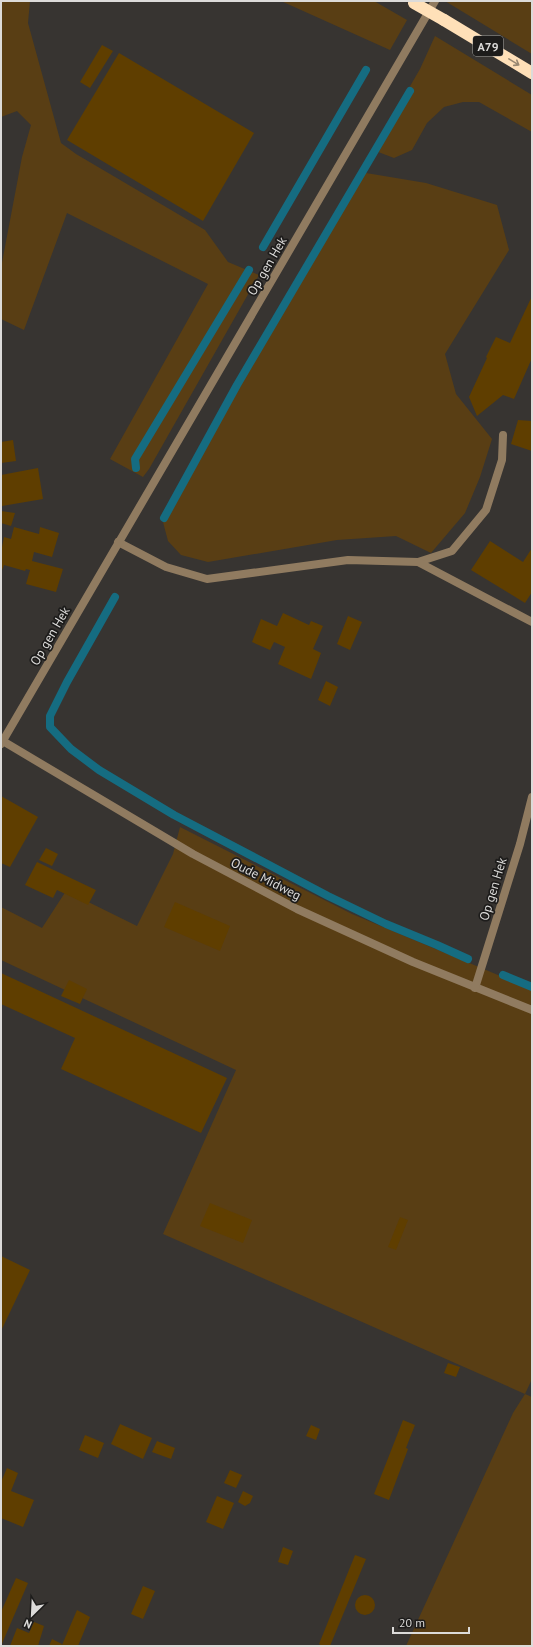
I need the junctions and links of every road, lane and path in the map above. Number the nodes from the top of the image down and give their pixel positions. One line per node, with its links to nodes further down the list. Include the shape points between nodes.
1 (435, 1): 5 (street, Op gen Hek)
2 (412, 2): 3 (highway, A79, one-way to 3, bridge)
3 (532, 73)
4 (503, 435): 6 (street, via 502,460 486,510 452,551)
5 (118, 542): 6 (street, via 166,567 207,579 348,560); 8 (street, Op gen Hek)
6 (418, 562): 7 (street)
7 (532, 622)
8 (2, 742): 10 (street, Oude Midweg, via 193,854 297,909)
9 (532, 798): 10 (street, Op gen Hek)
10 (475, 988): 11 (street, Oude Midweg)
11 (532, 1010)

